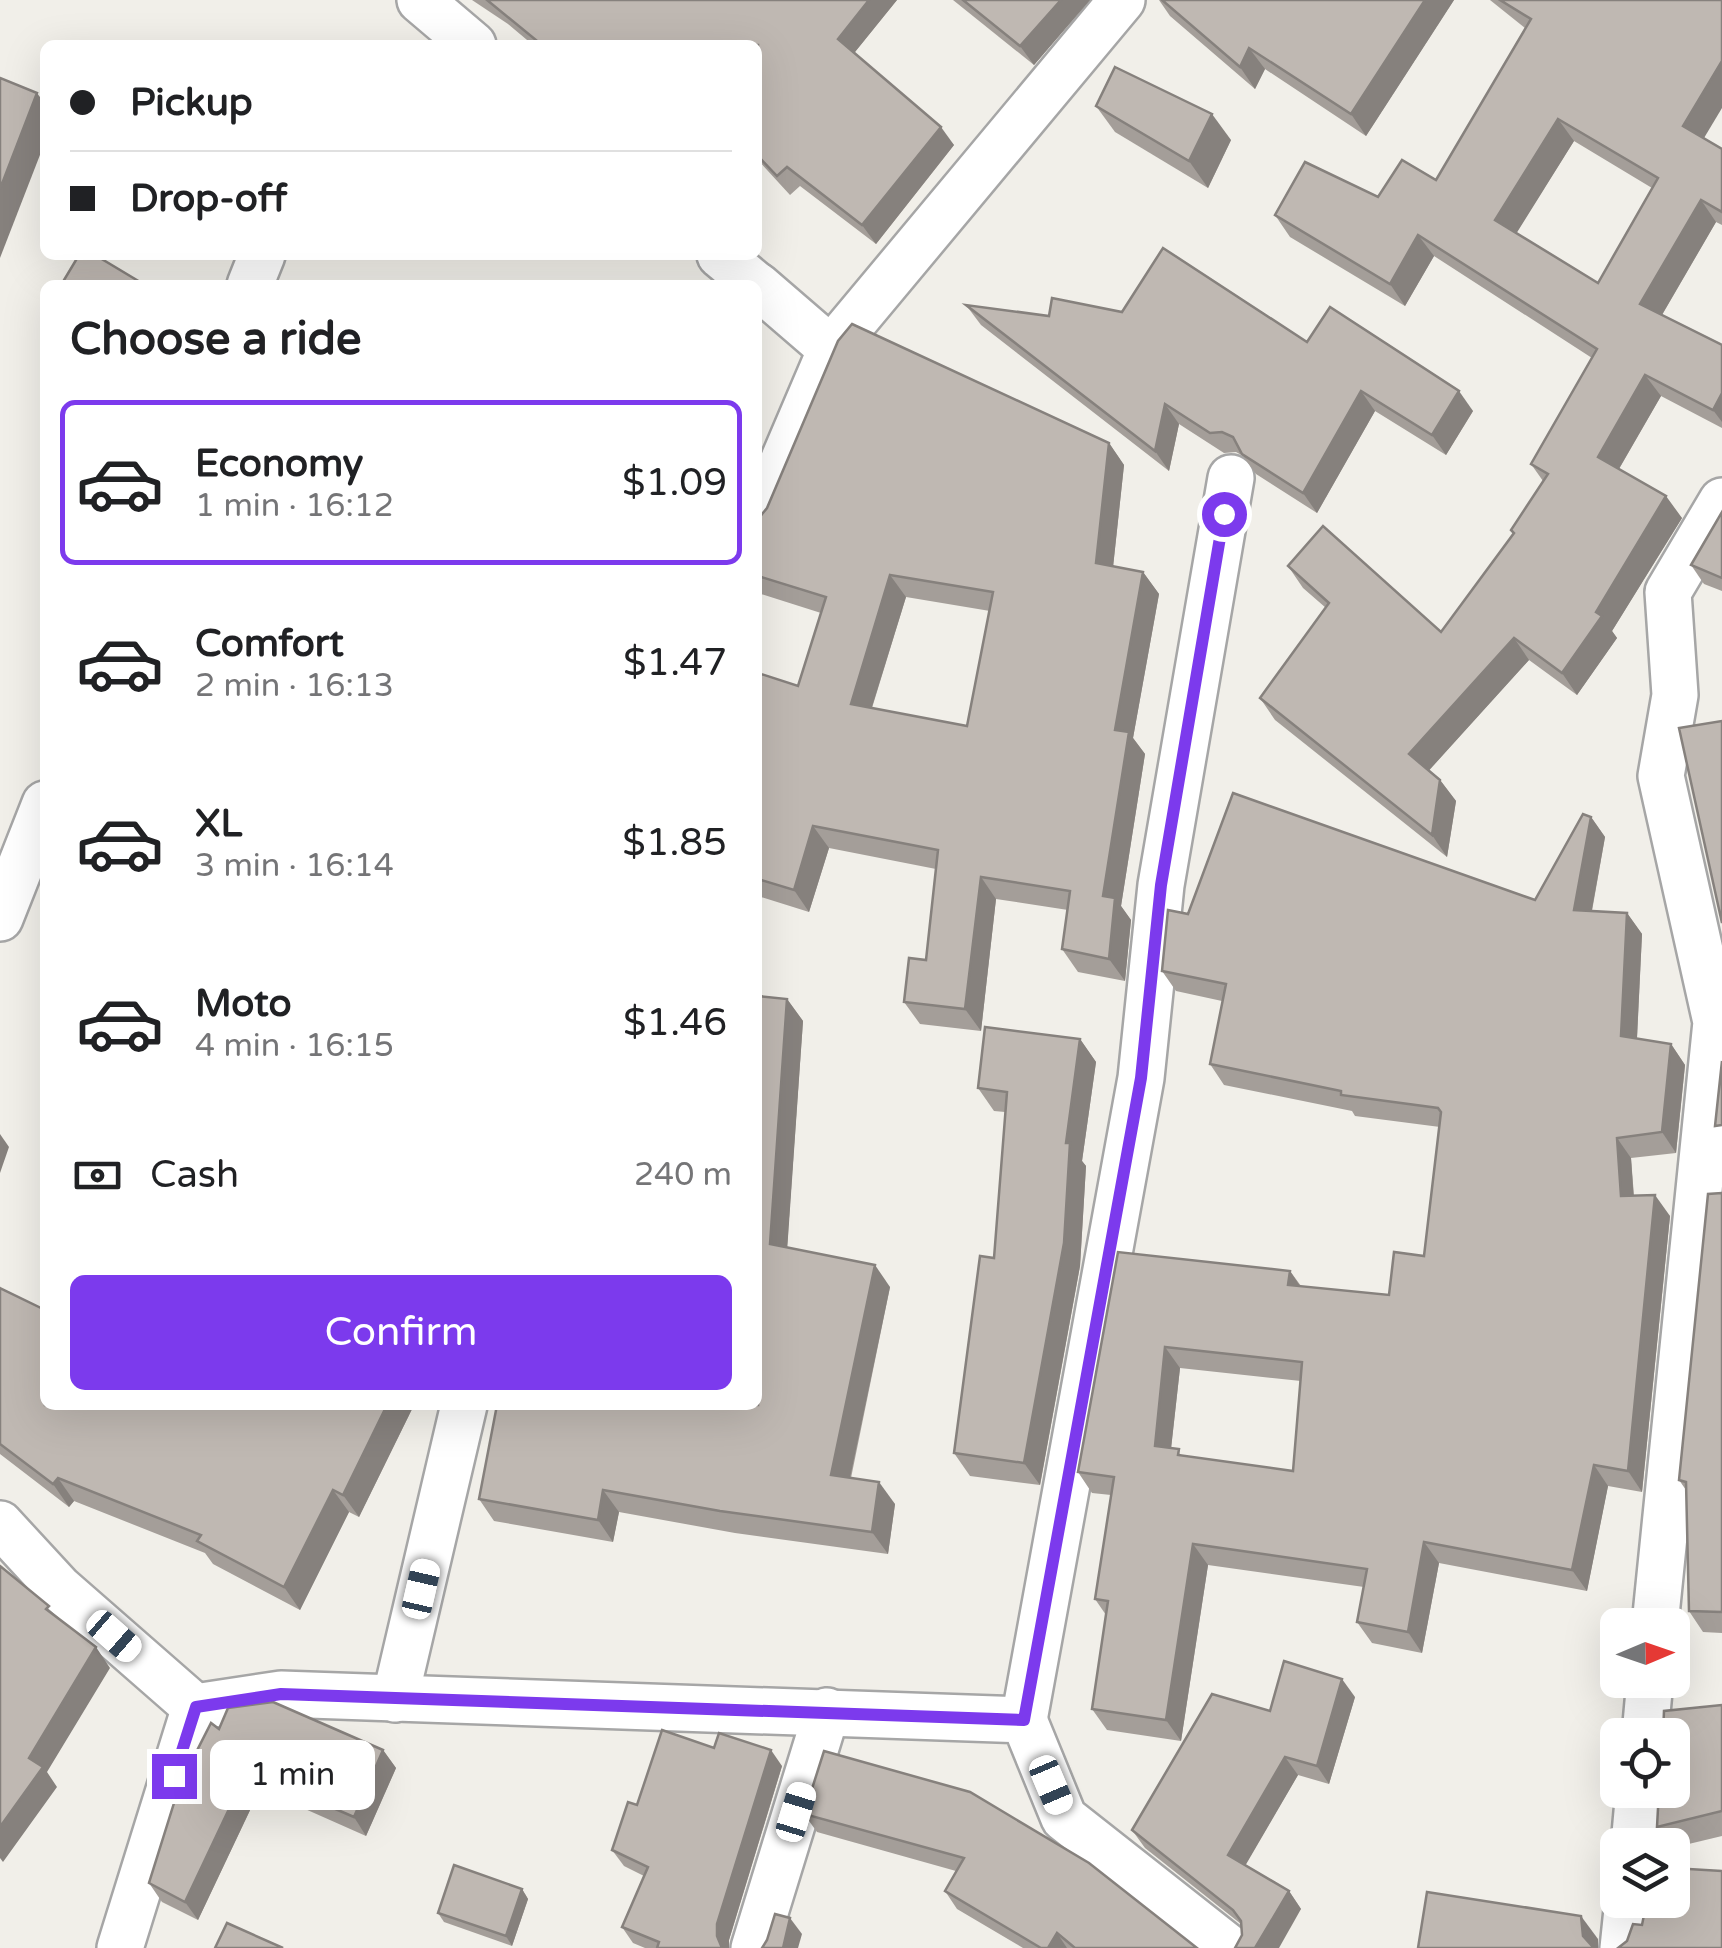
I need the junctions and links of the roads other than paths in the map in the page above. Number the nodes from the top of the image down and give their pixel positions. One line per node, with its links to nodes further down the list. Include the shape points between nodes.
1 (420, 0): 3 (street)
2 (1122, 0): 7 (street)
3 (467, 40)
4 (726, 260): 5 (street)
5 (750, 280)
6 (762, 290): 7 (street)
7 (831, 348): 10 (street)
8 (1230, 478): 19 (street, via 1161,885 1141,1078)
9 (1722, 501): 15 (street, via 1668,592 1674,695 1661,776 1716,1022)
10 (762, 511)
11 (40, 817): 12 (street)
12 (0, 918)
13 (463, 1410): 16 (street)
14 (0, 1524): 17 (street, via 59,1588)
15 (1658, 1608)
16 (395, 1699): 17 (street, via 281,1694); 18 (street)
17 (196, 1707): 21 (street)
18 (827, 1711): 19 (street); 22 (street)
19 (1024, 1720): 23 (street, via 1064,1818)
20 (1626, 1918): 24 (street)
21 (120, 1948)
22 (754, 1948)
23 (1229, 1948)
24 (1623, 1948)

